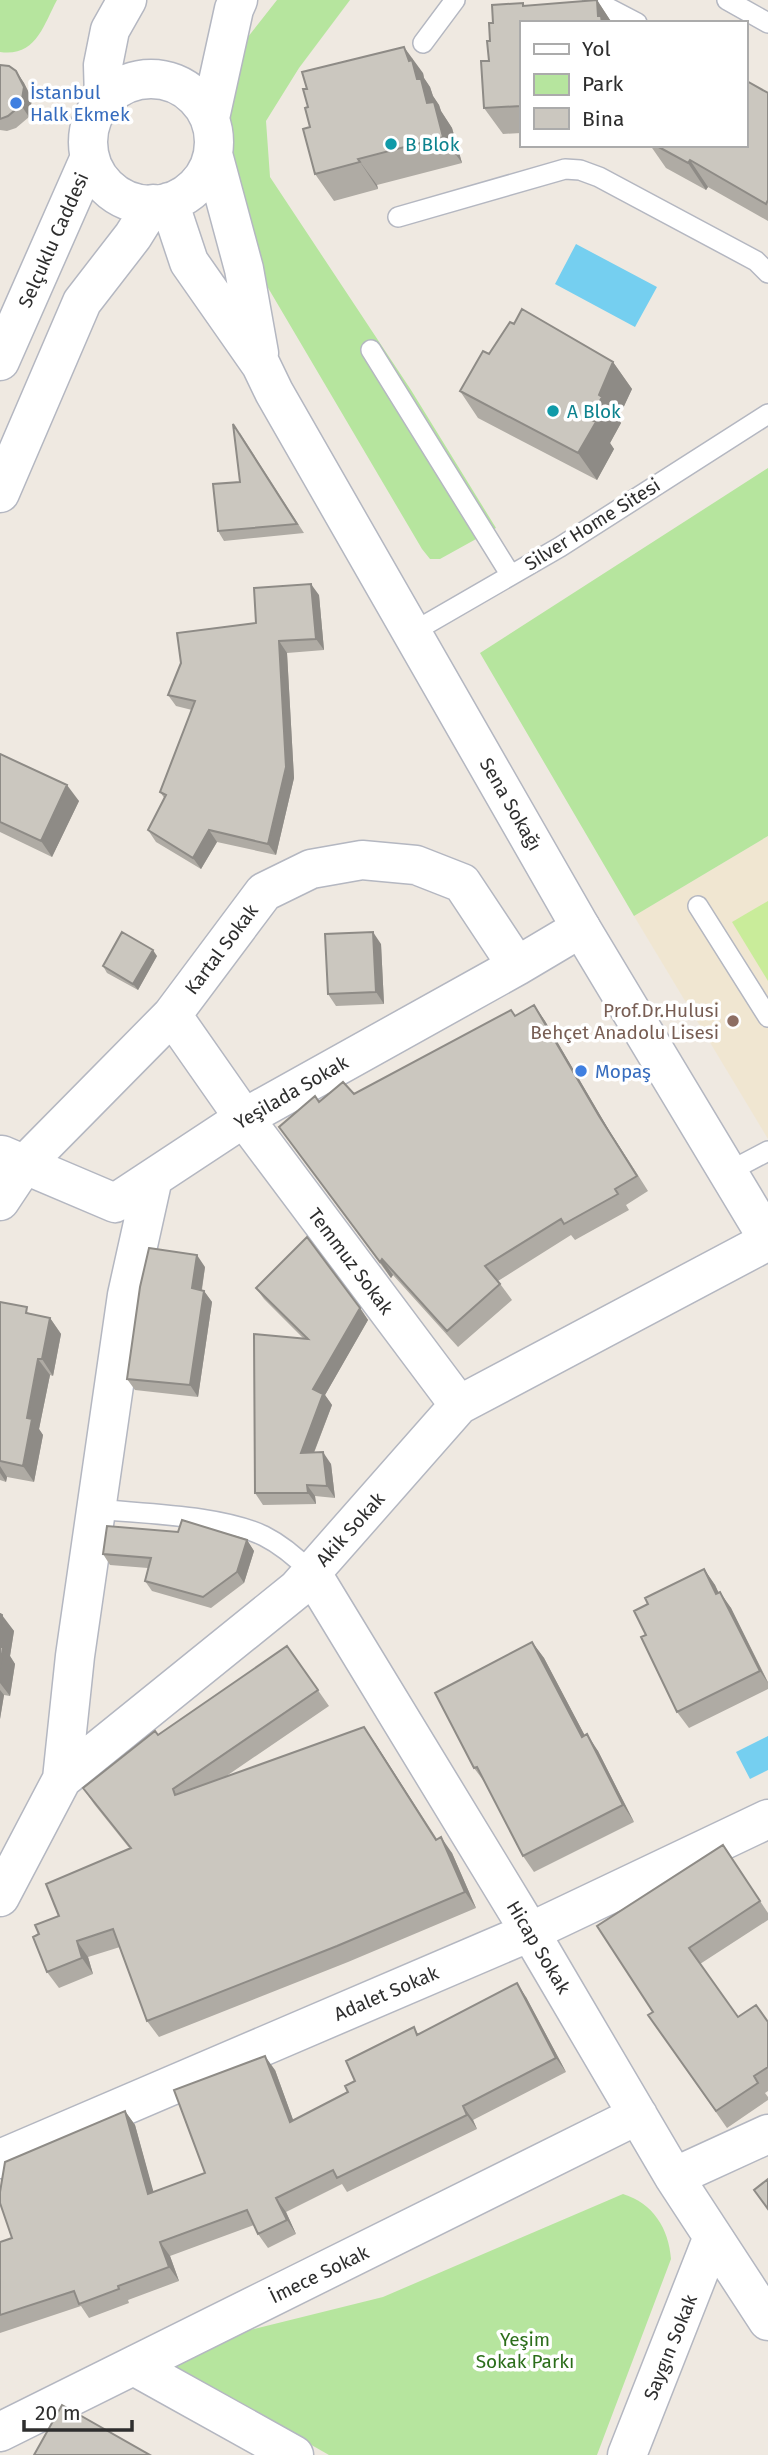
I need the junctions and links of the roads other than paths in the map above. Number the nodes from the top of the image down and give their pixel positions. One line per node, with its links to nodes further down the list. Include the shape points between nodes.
1 (127, 0): 9 (street, via 110,30 103,65)
2 (238, 0): 10 (street)
3 (455, 0): 8 (lane)
4 (593, 0): 6 (lane)
5 (727, 0): 7 (lane)
6 (633, 21)
7 (768, 23)
8 (423, 43)
9 (104, 99): 10 (street, via 140,79 181,85 197,98); 11 (street, via 88,136)
10 (212, 136): 12 (street, via 206,173 178,199); 17 (street)
11 (90, 157): 12 (street, via 109,189 124,199); 16 (street, Selçuklu Caddesi)
12 (161, 203): 17 (street, via 189,262); 19 (street, via 82,302)
13 (398, 217): 14 (lane, via 565,169 580,170 755,261)
14 (768, 273)
15 (371, 350): 20 (lane)
16 (0, 361)
17 (261, 365): 21 (street, Sena Sokağı)
18 (768, 414): 20 (lane, Silver Home Sitesi)
19 (0, 493)
20 (510, 574): 21 (lane, Silver Home Sitesi)
21 (413, 632): 23 (street, Sena Sokağı)
22 (698, 906): 26 (lane)
23 (581, 928): 24 (street, Yeşilada Sokak); 30 (street, Sena Sokağı)
24 (517, 966): 25 (street, Kartal Sokak, via 462,884 416,864 362,860 311,869 264,892); 27 (street, Yeşilada Sokak)
25 (172, 1014): 27 (street, Temmuz Sokak); 29 (street, Kartal Sokak)
26 (768, 1017)
27 (244, 1118): 31 (street, Yeşilada Sokak); 34 (street, Temmuz Sokak)
28 (768, 1151): 30 (lane)
29 (12, 1160): 31 (street, Yeşilada Sokak, via 115,1203); 32 (street, Kartal Sokak)
30 (728, 1172): 33 (street, Sena Sokağı)
31 (153, 1178): 35 (street, via 127,1295)
32 (0, 1201)
33 (768, 1240): 34 (street, Akik Sokak)
34 (459, 1405): 36 (street, Akik Sokak)
35 (96, 1509): 36 (lane, via 241,1527 281,1546); 37 (street)
36 (311, 1572): 37 (street, Akik Sokak, via 297,1589); 40 (street, Hicap Sokak)
37 (62, 1779): 39 (street, Akik Sokak)
38 (768, 1819): 40 (street, Adalet Sokak)
39 (0, 1897)
40 (530, 1932): 41 (street, Hicap Sokak); 43 (street, Adalet Sokak)
41 (638, 2115): 44 (street, Hicap Sokak); 47 (street, İmece Sokak)
42 (768, 2134): 44 (street)
43 (0, 2159)
44 (674, 2177): 45 (street, Hicap Sokak)
45 (712, 2239): 46 (street, Hicap Sokak); 50 (street, Saygın Sokak)
46 (768, 2320)
47 (134, 2365): 48 (street, İmece Sokak); 49 (street)
48 (0, 2432)
49 (294, 2455)
50 (627, 2455)

